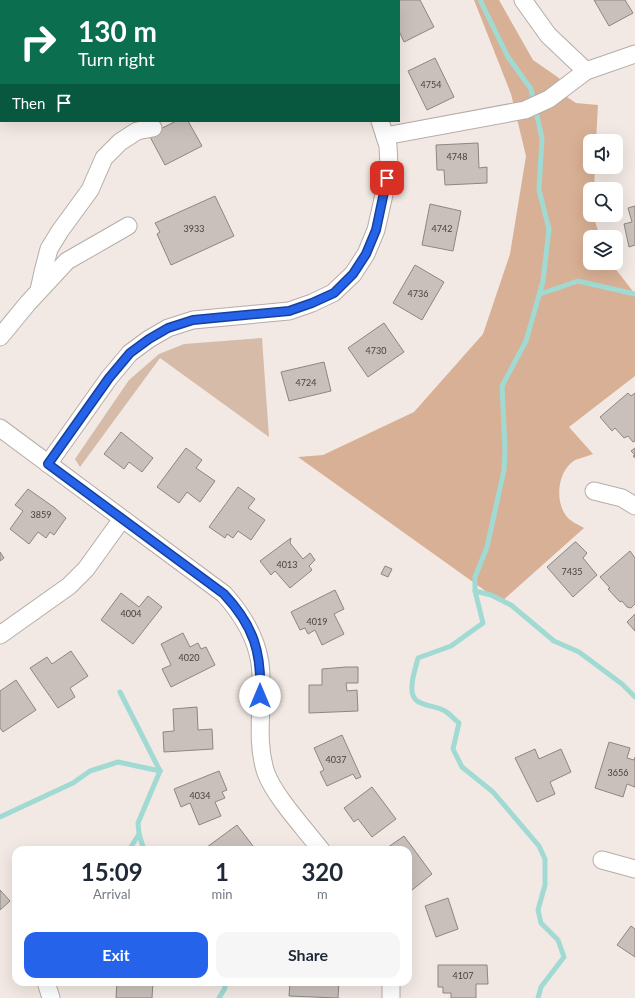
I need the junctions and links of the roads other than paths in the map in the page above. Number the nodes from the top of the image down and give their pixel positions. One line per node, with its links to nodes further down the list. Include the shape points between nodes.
1 (523, 0): 3 (street, via 548,35)
2 (635, 54): 3 (street)
3 (586, 71): 5 (street, via 549,99 525,110)
4 (153, 128): 7 (street, via 137,131 120,142 104,158 90,190 49,249)
5 (383, 128): 10 (street, via 388,146 389,166 386,190 376,230 366,254 353,274 334,293 289,311 193,320 168,328 149,339 130,353 109,378)
6 (128, 226): 7 (street, via 68,261)
7 (39, 290): 8 (street)
8 (0, 337)
9 (0, 428): 10 (street)
10 (48, 464): 13 (street)
11 (594, 491): 12 (street, via 622,498)
12 (635, 506)
13 (122, 519): 14 (street, via 86,569 69,586); 15 (street, via 224,594 246,621 254,637 260,663 261,752 267,774 278,794)
14 (0, 635)
15 (318, 846)
16 (602, 860): 17 (street)
17 (635, 869)
18 (47, 986): 20 (street)
19 (391, 986): 21 (street)
20 (51, 998)
21 (391, 998)

